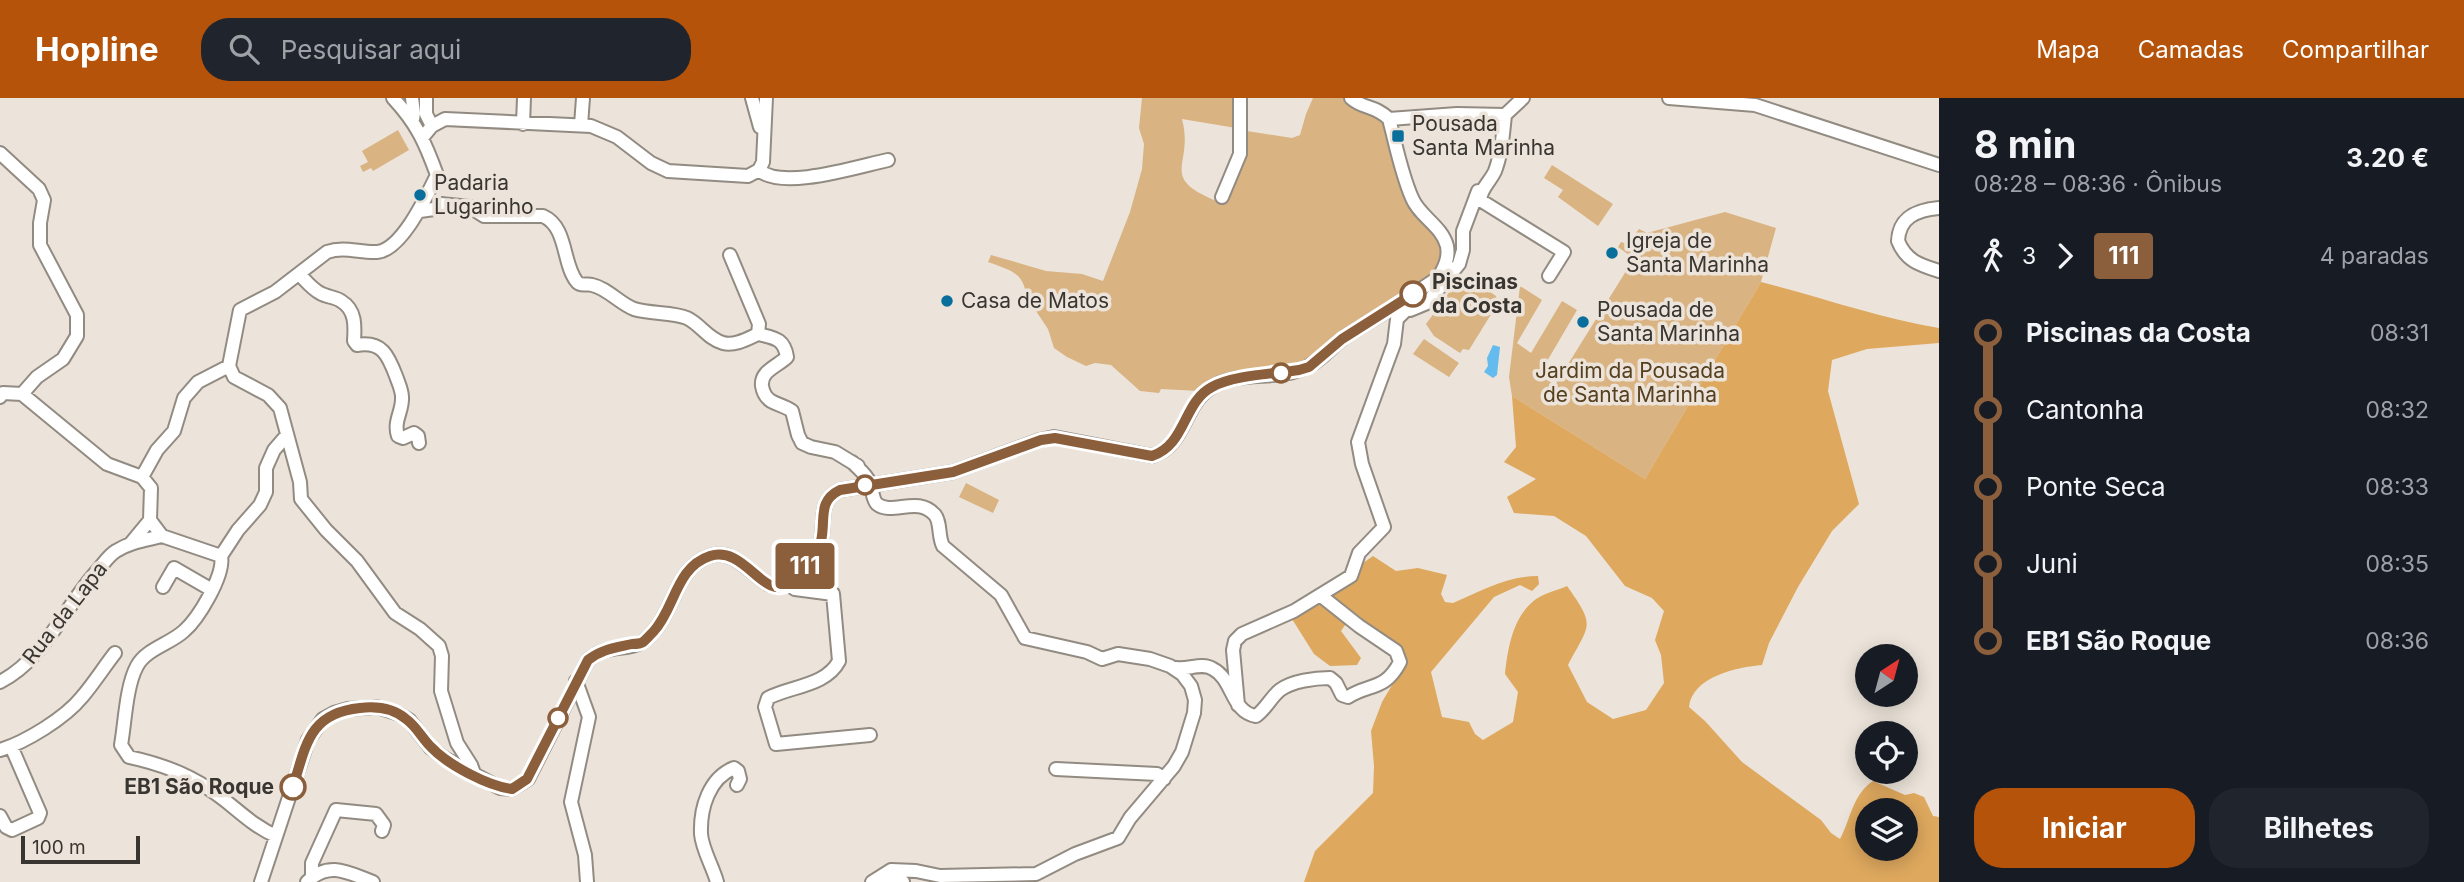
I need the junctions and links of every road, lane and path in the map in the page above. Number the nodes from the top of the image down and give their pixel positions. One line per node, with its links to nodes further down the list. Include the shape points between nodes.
1 (393, 98): 13 (street)
2 (412, 98): 13 (street)
3 (426, 98): 16 (street)
4 (524, 98): 15 (street)
5 (583, 98): 17 (street)
6 (752, 98): 19 (street)
7 (766, 98): 19 (street)
8 (1240, 98): 26 (street, via 1240,154)
9 (1351, 98): 14 (street)
10 (1523, 98): 12 (street)
11 (1669, 98): 22 (street, via 1755,105)
12 (1505, 115): 14 (street); 25 (street, via 1500,152)
13 (413, 119): 18 (street)
14 (1389, 119): 34 (street, via 1412,199 1447,246 1447,262 1439,276)
15 (523, 124): 16 (street, via 444,120); 17 (street)
16 (432, 125): 18 (street)
17 (582, 125): 23 (street, via 607,131 668,171 748,176)
18 (422, 138): 24 (street)
19 (763, 141): 23 (street)
20 (0, 153): 38 (street, via 38,188 45,202 40,245 77,315 77,337 62,359)
21 (888, 160): 23 (street, via 800,179)
22 (1939, 165)
23 (759, 170)
24 (435, 179): 27 (street); 29 (street)
25 (1489, 181): 33 (street, via 1480,201 1564,251); 35 (street, via 1476,192 1463,231 1459,264 1427,303)
26 (1222, 197)
27 (441, 204): 29 (street); 36 (street, via 470,207 484,216 543,216 563,241 572,273 582,285 592,284 633,308 688,318 721,342 734,344)
28 (1939, 208): 31 (street, via 1913,214 1903,222 1898,241 1909,259)
29 (420, 211): 32 (street, via 386,250 337,249)
30 (730, 255): 36 (street, via 759,324)
31 (1939, 271)
32 (299, 274): 37 (street, via 240,310); 41 (street, via 322,295 348,307 357,345 375,344 383,349 401,390 398,436 414,433)
33 (1549, 276)
34 (1419, 291): 35 (street); 44 (street, via 1342,339 1309,367 1210,387 1198,398 1165,452 1152,456 1055,438 953,472)
35 (1408, 311): 53 (street, via 1397,319 1394,344 1358,442 1384,527 1359,552 1350,576)
36 (758, 334): 42 (street, via 777,338 786,346 787,356 761,380 764,394 792,411 802,443 835,452)
37 (229, 366): 40 (street, via 234,377 268,395 280,408); 43 (street, via 198,382 184,398 174,431)
38 (22, 394): 39 (street, via 3,393); 43 (street, via 107,464)
39 (0, 397)
40 (287, 435): 49 (street, via 266,468 266,492 260,505); 62 (street, via 301,499 395,612 439,646 440,691 457,743)
41 (419, 443)
42 (852, 463): 44 (street); 45 (street)
43 (142, 477): 46 (street, via 151,488)
44 (886, 482): 45 (street)
45 (871, 484): 50 (street, via 830,495 821,543); 55 (street, via 879,506 913,505 934,514 943,546 1001,595 1025,638 1102,659 1132,655)
46 (150, 520): 47 (street); 48 (street)
47 (162, 536): 48 (street); 49 (street)
48 (131, 543): 57 (street, Rua da Lapa, via 114,552 81,588 44,646 17,673)
49 (222, 556): 52 (street)
50 (789, 584): 56 (street, via 765,583 736,557 723,553 709,556 694,564 657,628 643,642 599,651); 59 (street, via 794,589 833,594 839,661 810,684 768,698 765,707 776,744)
51 (163, 587): 52 (street, via 174,568)
52 (212, 590): 67 (street, via 185,631 137,664 121,746 129,757 160,764 209,789)
53 (1321, 595): 58 (street, via 1235,641); 58 (street, via 1396,651 1400,662 1392,677 1348,697 1330,678 1317,678 1280,690 1256,716)
54 (115, 653): 60 (street, via 81,699 57,720)
55 (1170, 666): 58 (street, via 1216,670); 63 (street, via 1191,686 1195,700 1182,752)
56 (576, 681): 62 (street, via 527,779 512,789); 71 (street, via 589,717 571,802)
57 (0, 682)
58 (1238, 705)
59 (870, 735)
60 (5, 748): 65 (street, via 40,813 12,830)
61 (1056, 769): 63 (street, via 1157,774)
62 (475, 776): 67 (street, via 431,748 399,714 377,707 334,713 323,719 309,740)
63 (1164, 779): 73 (street, via 1118,838 1036,874 940,876 891,870)
64 (737, 785): 72 (street, via 740,779 734,768 723,773 706,796 701,835)
65 (0, 816)
66 (382, 831): 68 (street, via 384,825 376,814 336,810)
67 (276, 836): 69 (street)
68 (309, 879): 70 (street, via 327,869)
69 (261, 882)
70 (373, 882)
71 (587, 882)
72 (718, 882)
73 (872, 882)
74 (885, 882): 75 (street)
75 (903, 882)

